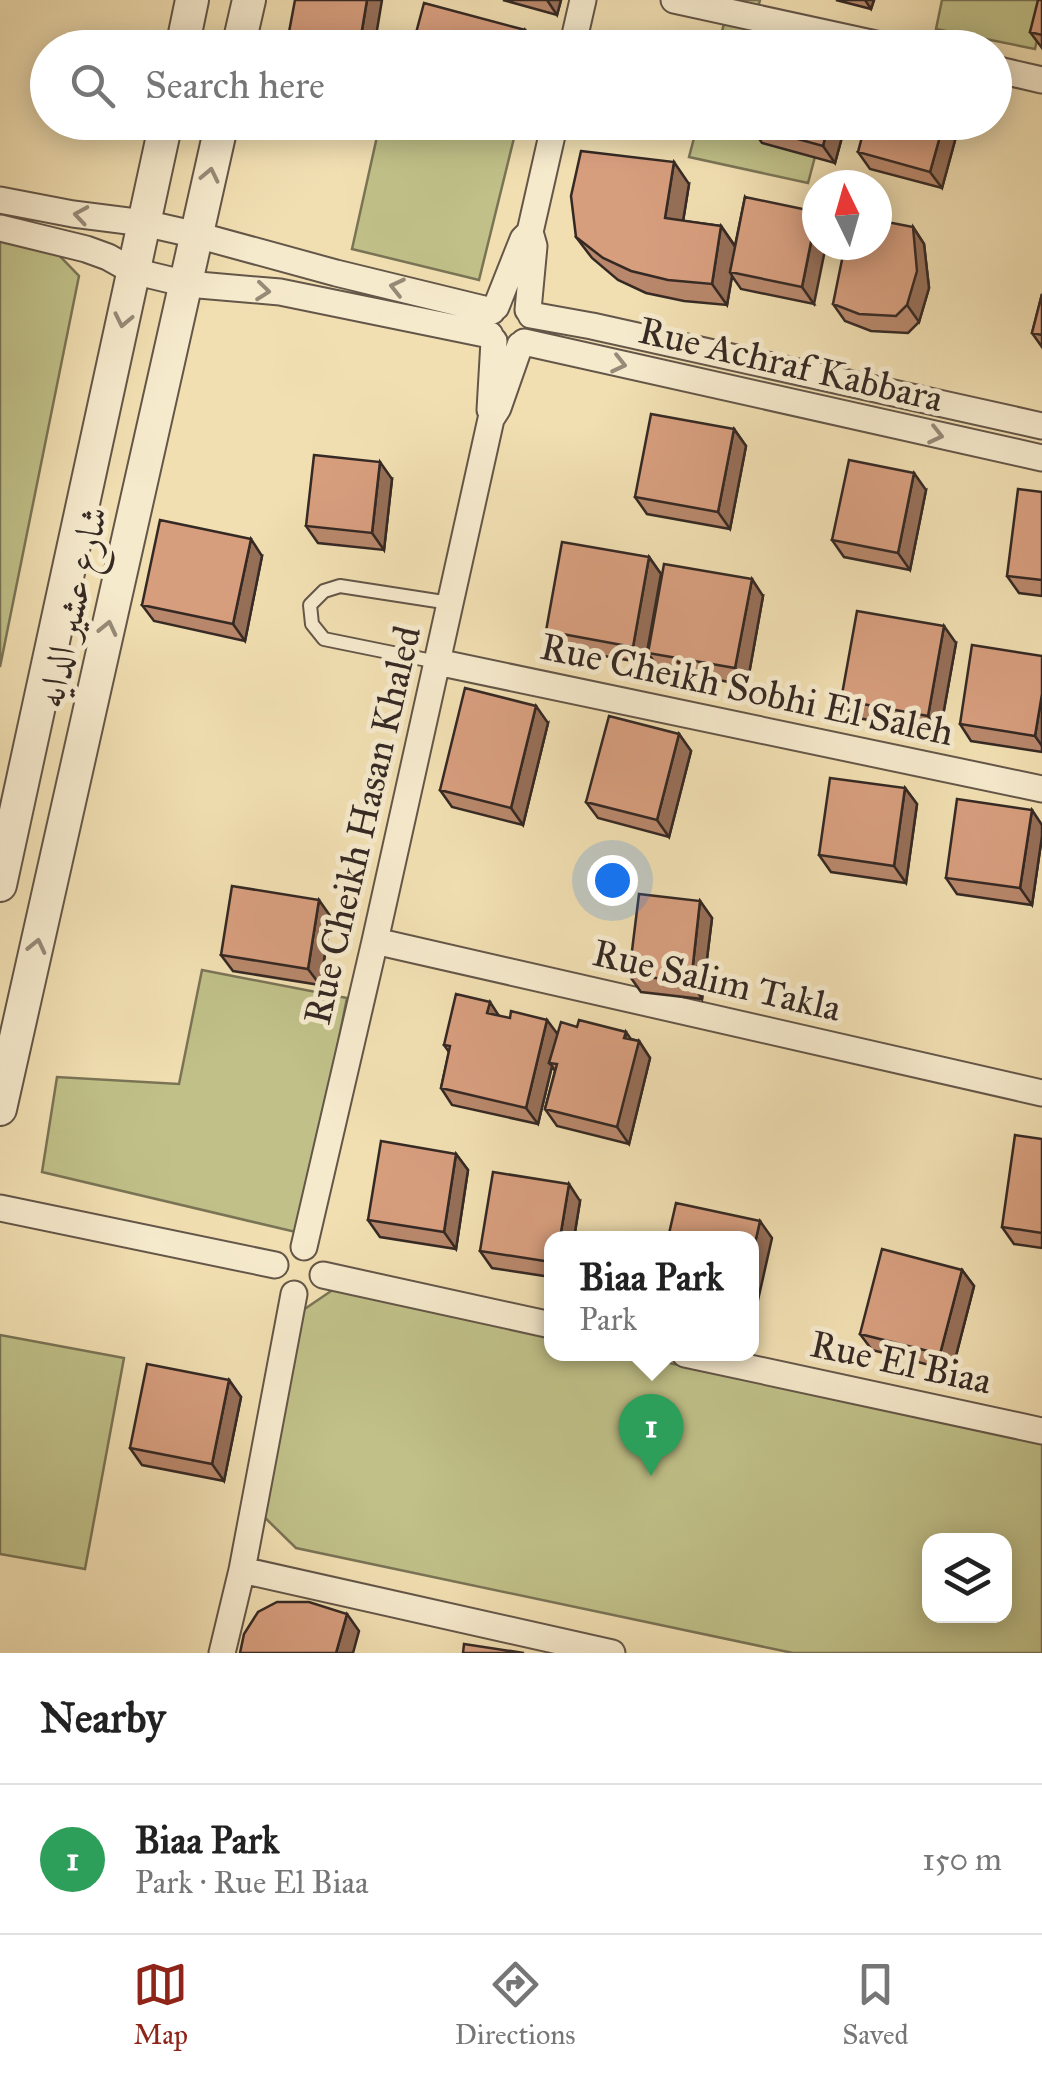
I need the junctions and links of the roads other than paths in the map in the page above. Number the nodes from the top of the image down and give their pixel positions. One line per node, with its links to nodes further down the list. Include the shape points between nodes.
1 (192, 0): 5 (street)
2 (249, 0): 6 (street)
3 (582, 0): 7 (street)
4 (674, 0): 8 (street)
5 (186, 30)
6 (242, 30)
7 (576, 30)
8 (812, 30)
9 (1012, 73): 10 (street)
10 (1042, 80)
11 (162, 140): 15 (street, شارع عشير الدايه)
12 (218, 140): 18 (street, شارع عشير الدايه, one-way to 12)
13 (551, 140): 17 (street, Rue Cheikh Hasan Khaled)
14 (0, 200): 15 (street, one-way to 14)
15 (144, 223): 18 (street); 19 (street, شارع عشير الدايه)
16 (0, 228): 19 (street, via 108,257)
17 (530, 232): 21 (street, Rue Cheikh Hasan Khaled); 22 (street, Rue Cheikh Hasan Khaled)
18 (197, 235): 20 (street, شارع عشير الدايه); 22 (street, one-way to 18)
19 (133, 272): 20 (street); 30 (street, شارع عشير الدايه, one-way to 30)
20 (186, 284): 22 (street, one-way to 22); 33 (street, شارع عشير الدايه, one-way to 20)
21 (529, 313): 22 (street, via 512,302); 23 (street, via 531,333); 25 (street, Rue Achraf Kabbara)
22 (493, 323): 23 (street, via 502,346); 24 (street, Rue Cheikh Hasan Khaled)
23 (522, 344): 24 (street, Rue Cheikh Hasan Khaled); 26 (street, Rue Achraf Kabbara, one-way to 26)
24 (491, 420): 27 (street, Rue Cheikh Hasan Khaled)
25 (1042, 426)
26 (1042, 458)
27 (450, 603): 28 (street, Rue Cheikh Hasan Khaled); 28 (lane, via 340,586 310,605 312,624 324,639)
28 (437, 662): 29 (street, Rue Cheikh Sobhi El Saleh); 31 (street, Rue Cheikh Hasan Khaled)
29 (1042, 789)
30 (0, 885)
31 (376, 941): 32 (street, Rue Salim Takla); 35 (street, Rue Cheikh Hasan Khaled)
32 (1042, 1093)
33 (0, 1109)
34 (0, 1208): 36 (street)
35 (304, 1246): 36 (street, via 281,1254); 37 (street, via 316,1252)
36 (276, 1265): 38 (street, via 276,1278)
37 (323, 1275): 38 (street, via 307,1293); 39 (street)
38 (294, 1294): 42 (street)
39 (544, 1322)
40 (717, 1361): 41 (street, Rue El Biaa)
41 (1042, 1431)
42 (242, 1570): 43 (street); 44 (street)
43 (222, 1653)
44 (612, 1653)

